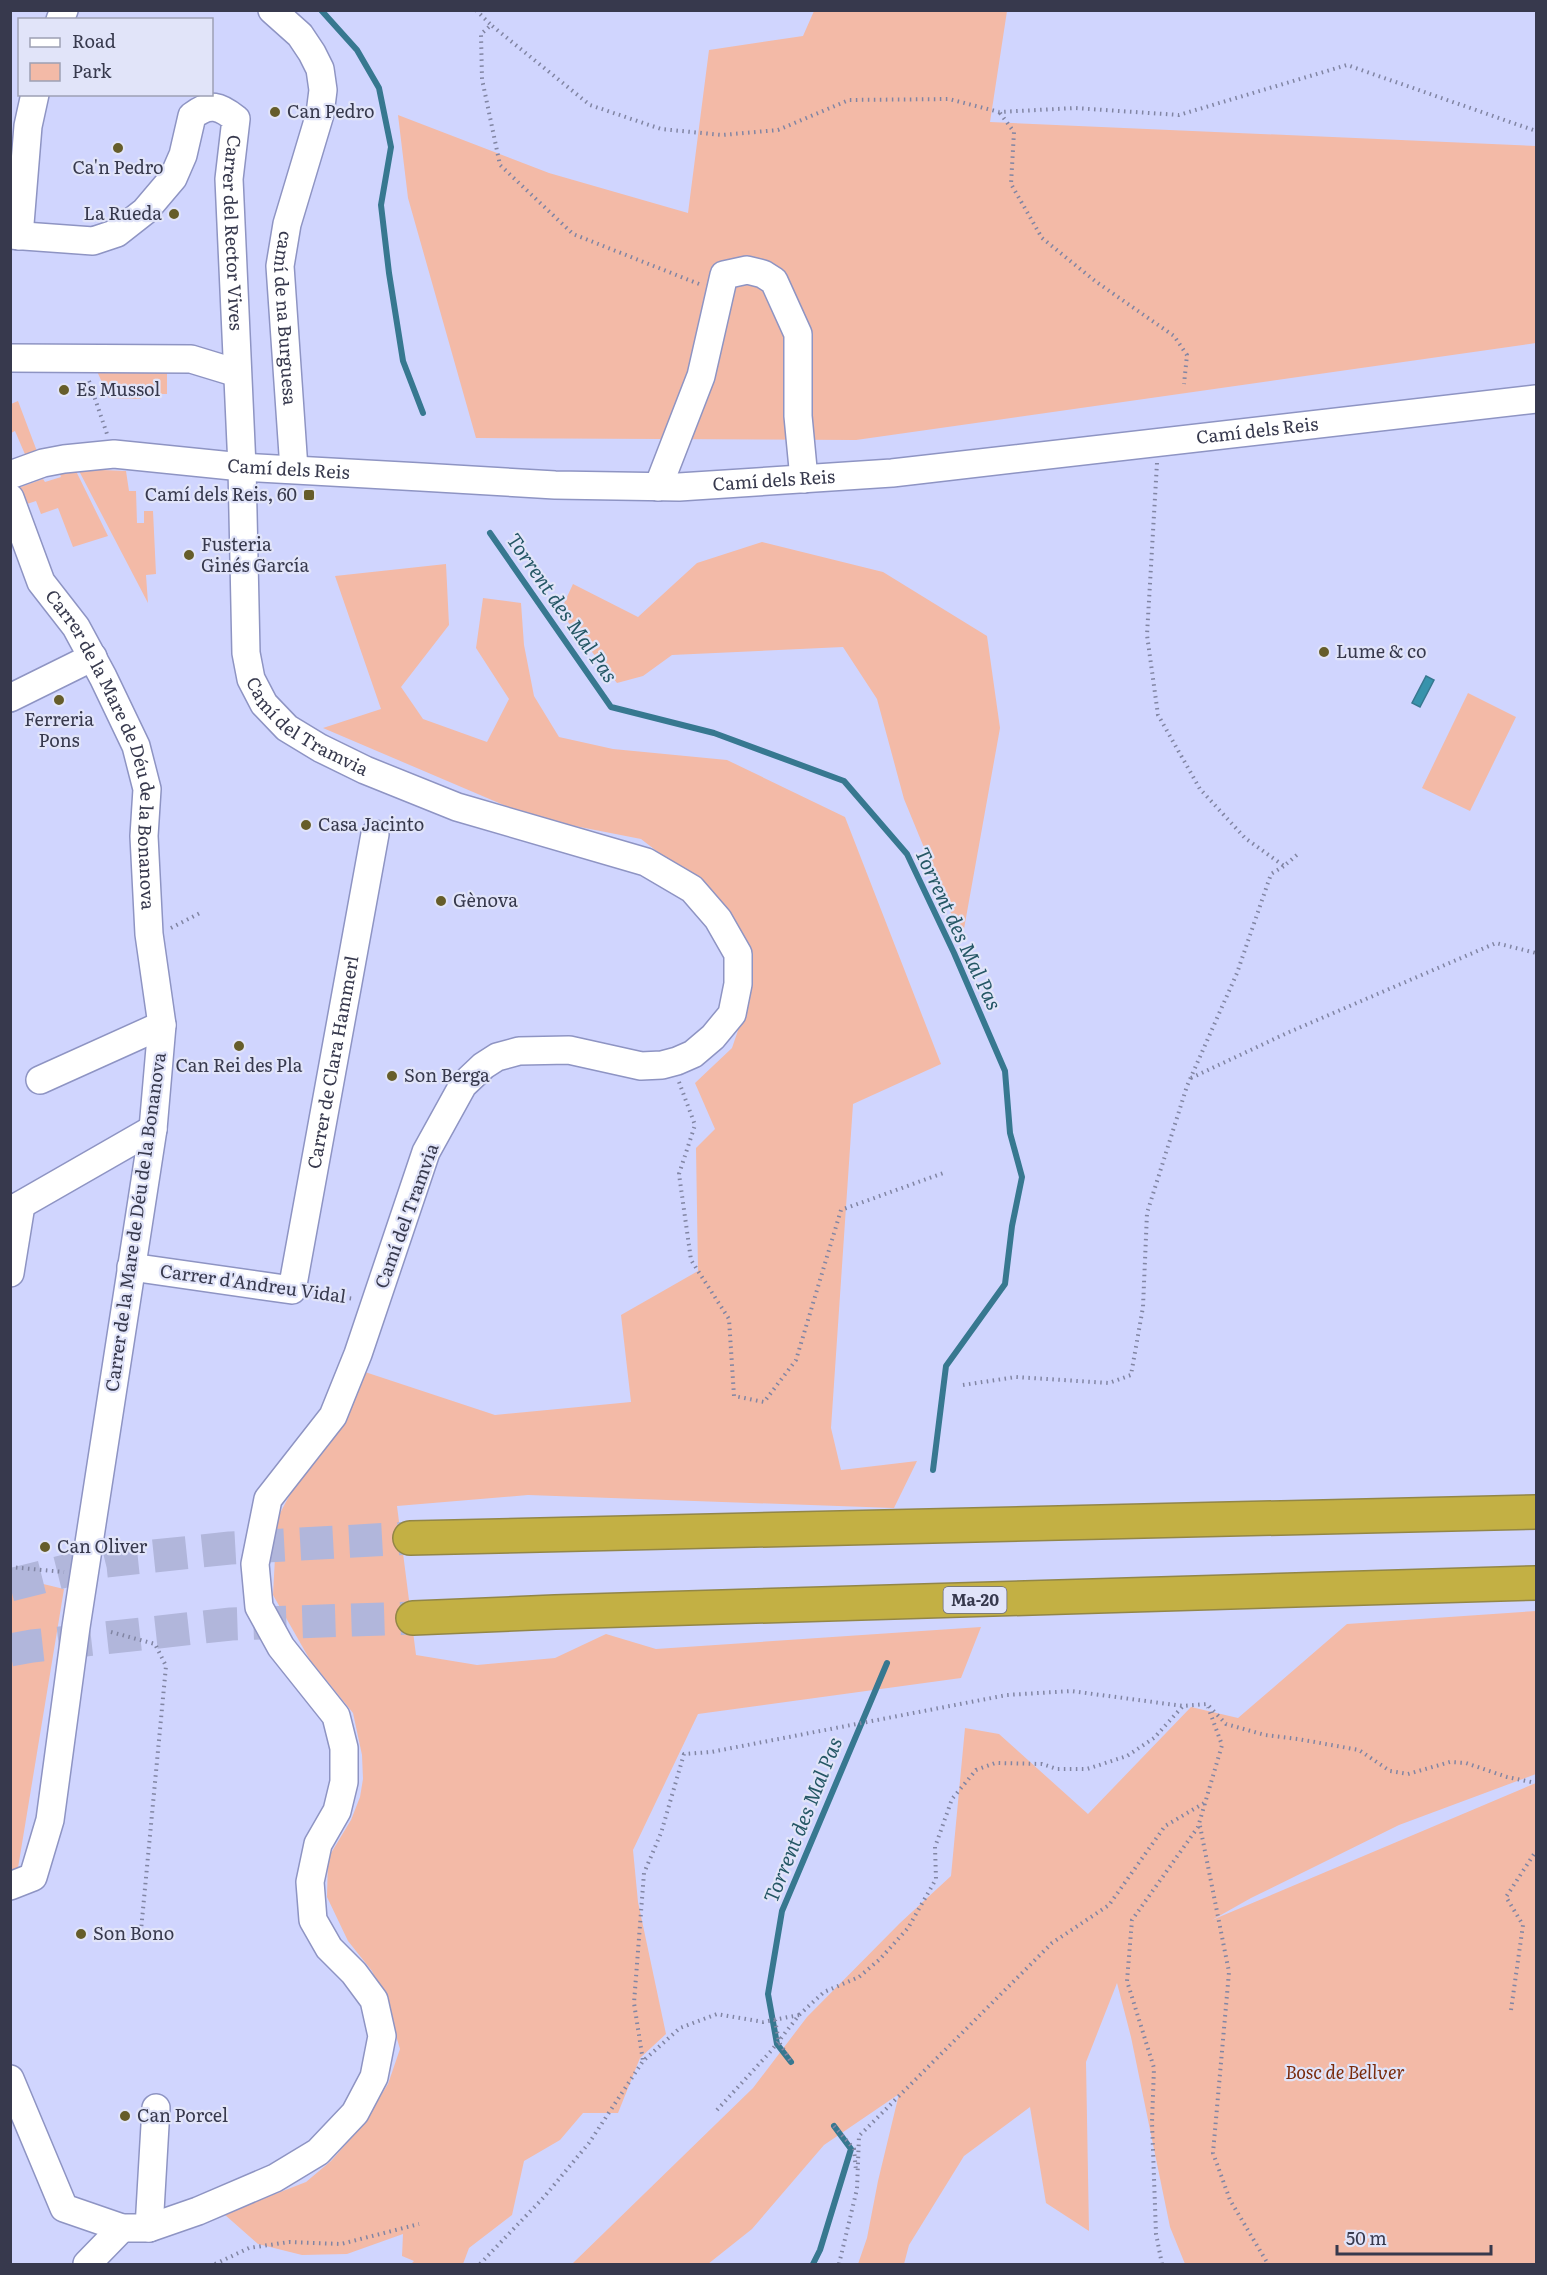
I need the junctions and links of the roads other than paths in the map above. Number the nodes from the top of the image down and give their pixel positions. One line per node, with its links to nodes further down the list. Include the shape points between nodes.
1 (272, 10): 11 (street, camí de na Burguesa, via 300,35 312,52 323,90 320,114 287,224 280,266)
2 (34, 96): 3 (street)
3 (19, 125): 4 (street)
4 (14, 237): 7 (street, Carrer del Rector Vives, via 93,241 117,233 145,211 173,178 192,116 202,109 224,110 236,119 228,179)
5 (10, 358): 6 (street)
6 (191, 359): 7 (street); 9 (street, via 221,386)
7 (237, 373): 9 (street, Carrer del Rector Vives)
8 (1536, 399): 13 (street, Camí dels Reis, via 892,473)
9 (240, 437): 10 (street, Carrer del Rector Vives)
10 (242, 467): 11 (street, Camí dels Reis); 12 (street, Camí dels Reis, via 114,454 43,463); 34 (street, Camí del Tramvia, via 246,653 250,679 264,704 286,728 365,770 457,807 646,862 692,889 718,919 738,954 738,984 732,1014 713,1037 693,1054 677,1061 640,1066 569,1050 497,1057 462,1084 426,1152 333,1416 268,1499 255,1564 260,1607 281,1647 336,1716 344,1748 344,1782 337,1811 318,1844 310,1882 313,1920 329,1948 374,2000 382,2036 374,2077 355,2113 318,2152 275,2178)
11 (294, 469): 14 (street, Camí dels Reis, via 555,485)
12 (10, 475)
13 (804, 479): 14 (street, Camí dels Reis); 14 (street, via 798,416 798,334 774,281 747,270 724,275 700,376)
14 (658, 487)
15 (10, 498): 16 (street, Carrer de la Mare de Déu de la Bonanova, via 41,582 76,627)
16 (93, 657): 17 (street); 19 (street, Carrer de la Mare de Déu de la Bonanova, via 136,746 147,789 144,836 149,934)
17 (10, 698)
18 (375, 834): 25 (street, Carrer de Clara Hammerl)
19 (162, 1025): 20 (street); 21 (street, Carrer de la Mare de Déu de la Bonanova)
20 (40, 1080)
21 (153, 1129): 22 (street); 23 (street, Carrer de la Mare de Déu de la Bonanova)
22 (16, 1208): 24 (street)
23 (131, 1267): 25 (street, Carrer d'Andreu Vidal); 30 (street, Carrer de la Mare de Déu de la Bonanova, via 50,1820 33,1877)
24 (10, 1273)
25 (292, 1290)
26 (1536, 1512): 27 (highway)
27 (410, 1538)
28 (1536, 1583): 29 (highway, Ma-20)
29 (413, 1618)
30 (10, 1886)
31 (10, 2079): 33 (street, via 64,2208)
32 (156, 2108): 34 (street)
33 (122, 2228): 34 (street, Camí del Tramvia); 35 (street)
34 (149, 2228)
35 (87, 2265)

